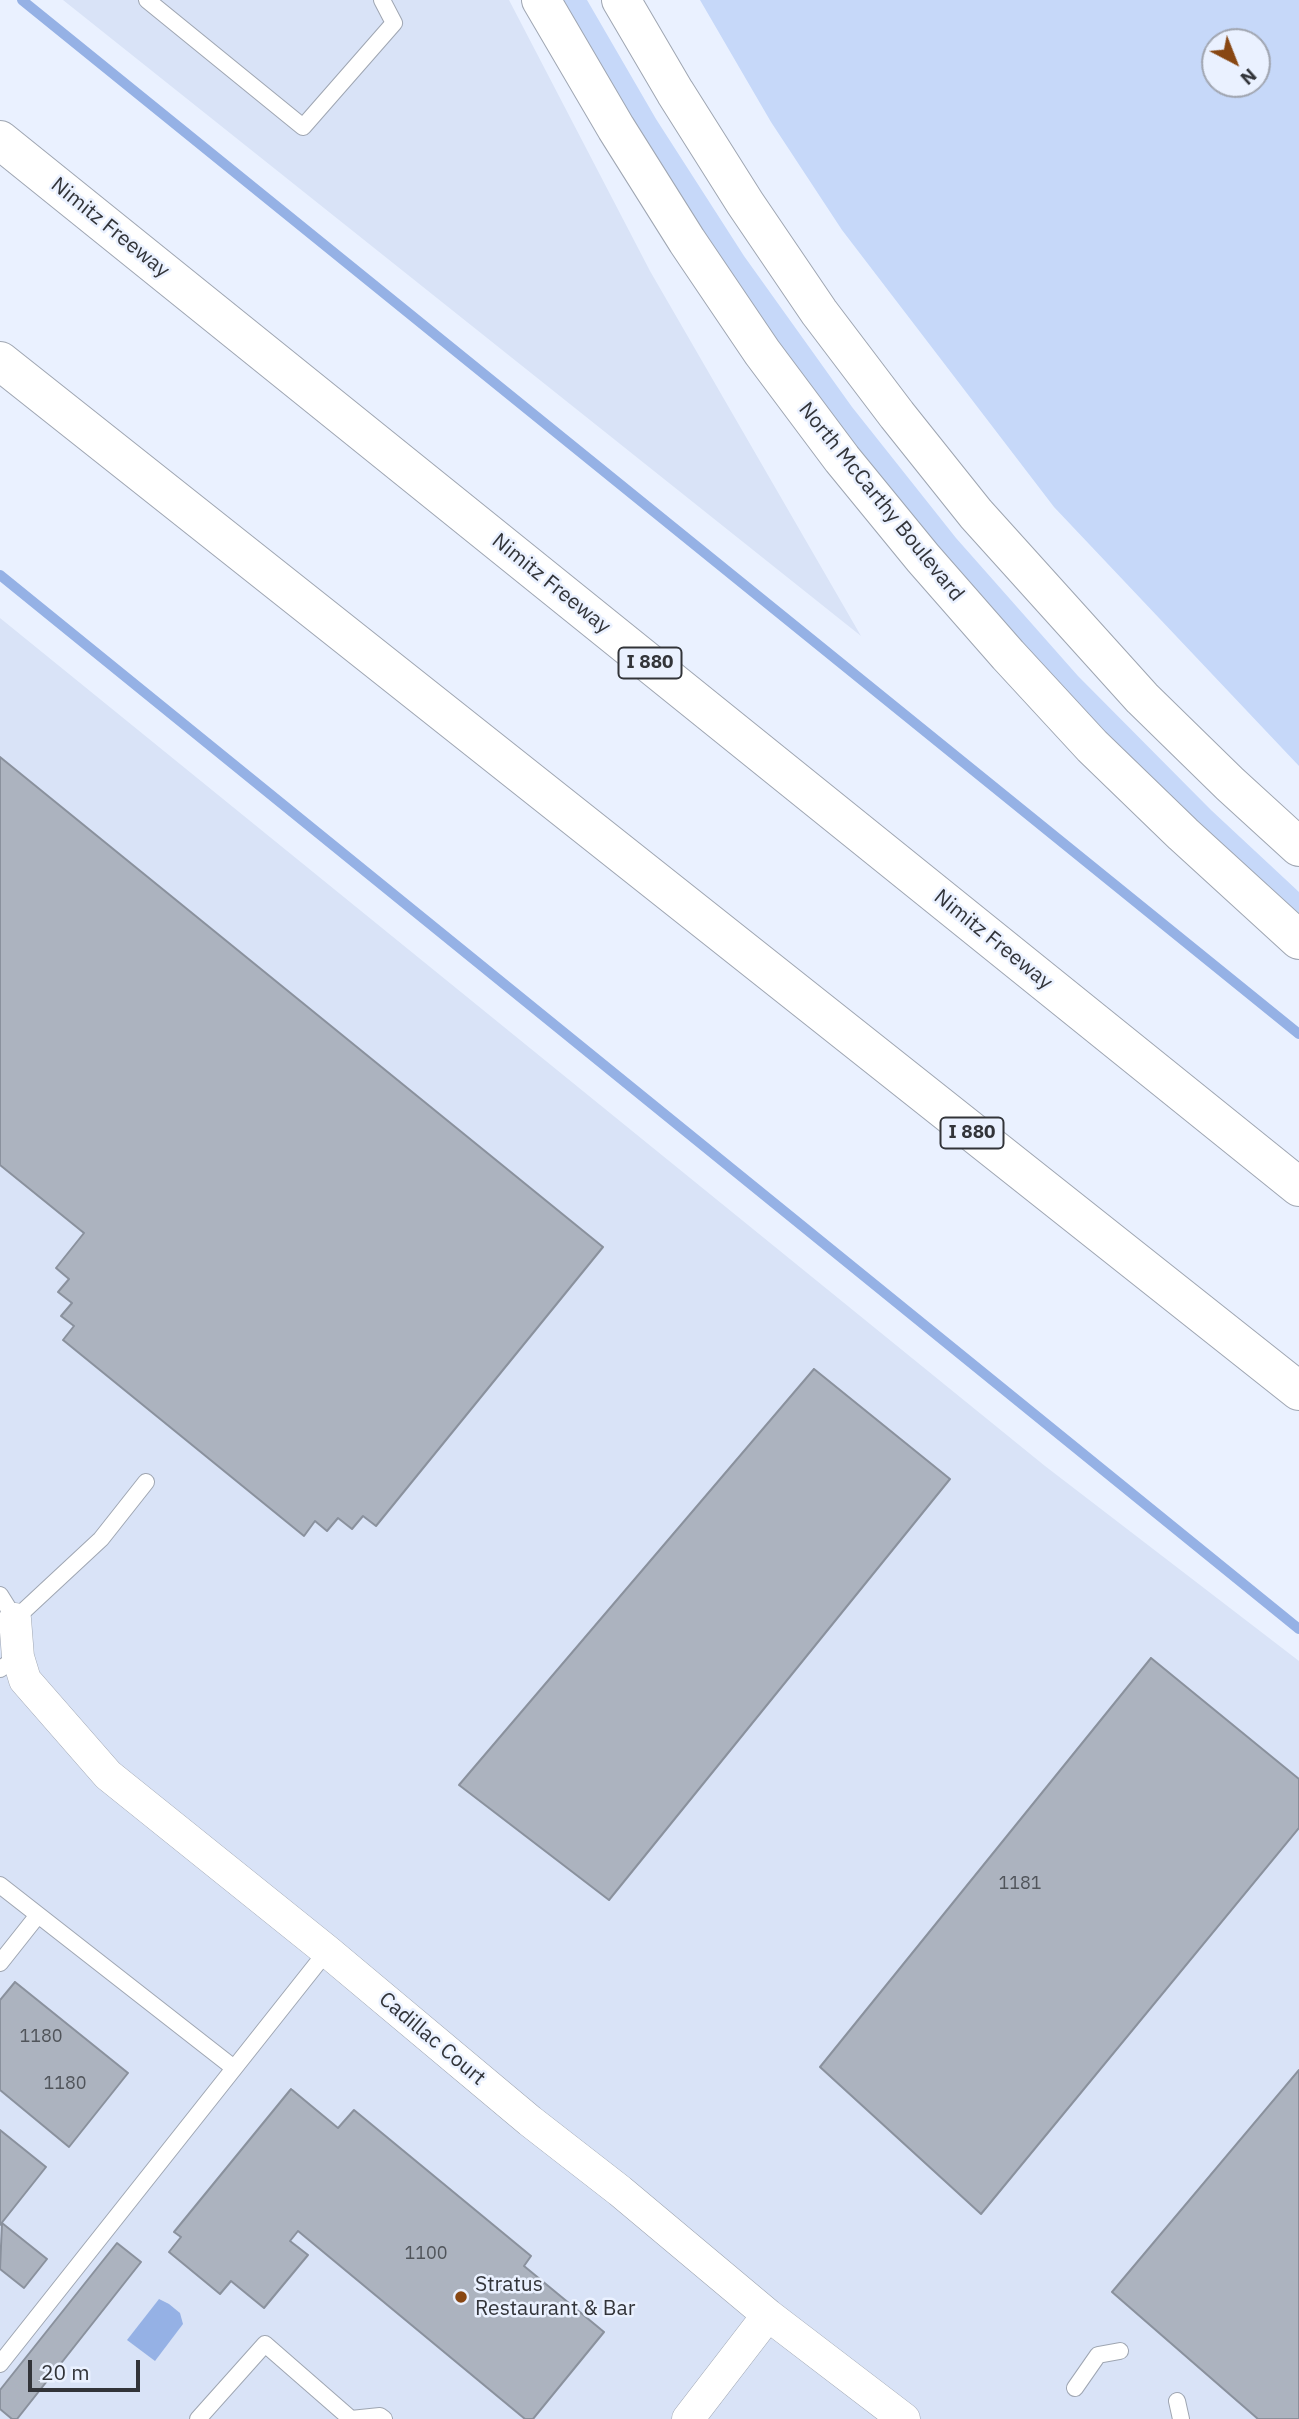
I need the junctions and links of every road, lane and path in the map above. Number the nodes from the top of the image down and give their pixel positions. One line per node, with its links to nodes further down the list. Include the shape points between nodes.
1 (147, 0): 2 (lane, via 303,127 394,23)
2 (382, 0)
3 (541, 0): 8 (main road, North McCarthy Boulevard, via 687,241 842,459 923,558 1092,746)
4 (621, 0): 7 (main road, via 674,92 819,312 976,514 1142,698)
5 (0, 140): 9 (main road, Nimitz Freeway / I 880)
6 (0, 361): 10 (main road, I 880)
7 (1299, 847)
8 (1299, 940)
9 (1299, 1186)
10 (1299, 1391)
11 (146, 1482): 12 (lane, via 101,1539)
12 (7, 1607): 13 (street, Cadillac Court)
13 (9, 1663): 16 (street, Cadillac Court, via 108,1775)
14 (0, 1885): 15 (lane)
15 (38, 1915): 17 (lane); 18 (lane)
16 (327, 1951): 18 (lane); 19 (street, Cadillac Court)
17 (0, 1963)
18 (234, 2068): 21 (lane)
19 (768, 2315): 26 (street); 27 (street, Cadillac Court)
20 (1120, 2351): 22 (lane, via 1098,2355)
21 (0, 2364)
22 (1075, 2388)
23 (1177, 2401): 28 (lane)
24 (198, 2419): 25 (lane, via 265,2344 351,2419)
25 (384, 2419)
26 (688, 2419)
27 (904, 2419)
28 (1181, 2419)

